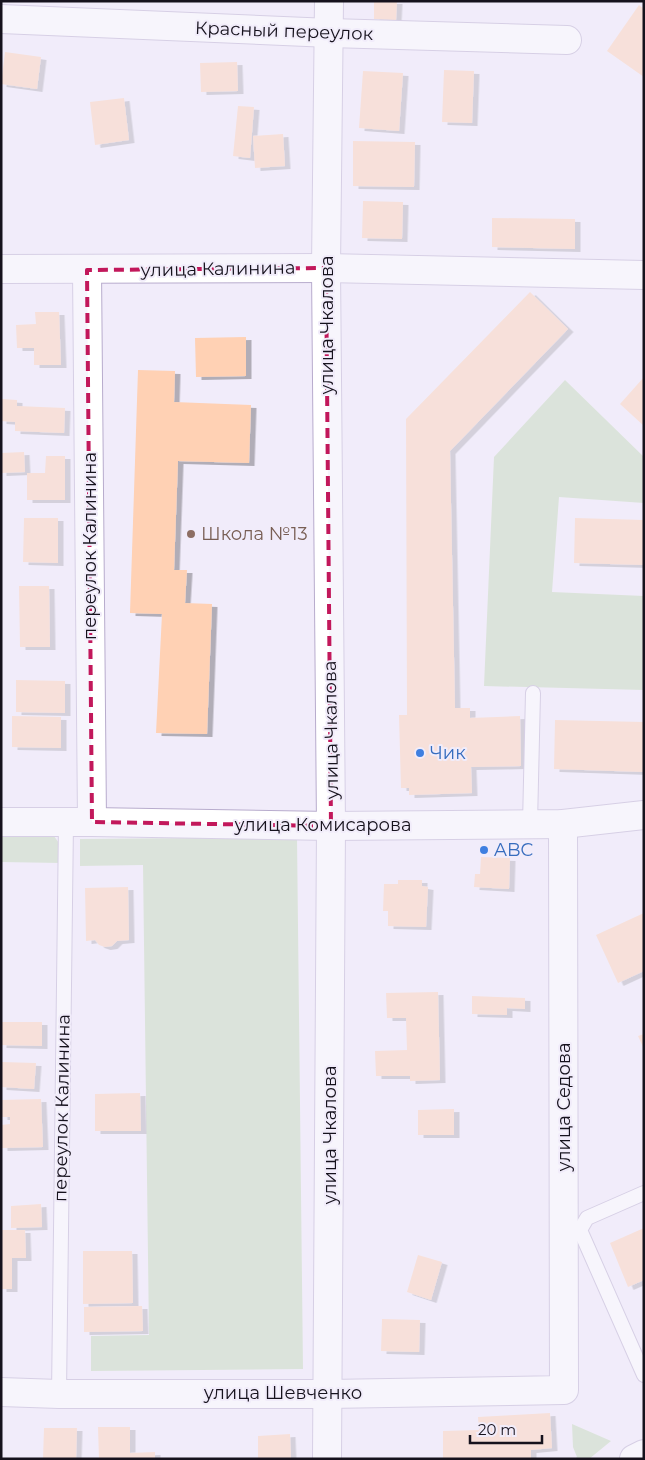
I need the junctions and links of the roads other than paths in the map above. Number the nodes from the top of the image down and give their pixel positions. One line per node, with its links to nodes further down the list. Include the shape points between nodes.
1 (330, 1): 3 (street, улица Чкалова)
2 (1, 19): 3 (street, Красный переулок)
3 (330, 33): 4 (street, Красный переулок); 5 (street, улица Чкалова)
4 (567, 40)
5 (326, 268): 7 (street, улица Калинина); 8 (street, улица Калинина); 15 (street, улица Чкалова)
6 (1, 270): 7 (street, улица Калинина)
7 (87, 270): 12 (street, переулок Калинина)
8 (644, 275)
9 (533, 694): 13 (lane)
10 (644, 816): 14 (street, улица Комисарова)
11 (1, 822): 12 (street, улица Комисарова)
12 (79, 822): 15 (street, улица Комисарова); 20 (lane, переулок Калинина)
13 (530, 824): 14 (street, улица Комисарова); 15 (street, улица Комисарова)
14 (563, 824): 18 (street, улица Седова)
15 (331, 826): 21 (street, улица Чкалова)
16 (644, 1193): 17 (lane, via 586,1218 580,1230)
17 (644, 1375)
18 (564, 1390): 21 (street, улица Шевченко)
19 (1, 1392): 20 (street, улица Шевченко)
20 (58, 1394): 21 (street, улица Шевченко)
21 (328, 1394): 23 (street, улица Чкалова)
22 (644, 1454): 24 (street)
23 (327, 1459)
24 (634, 1459)

